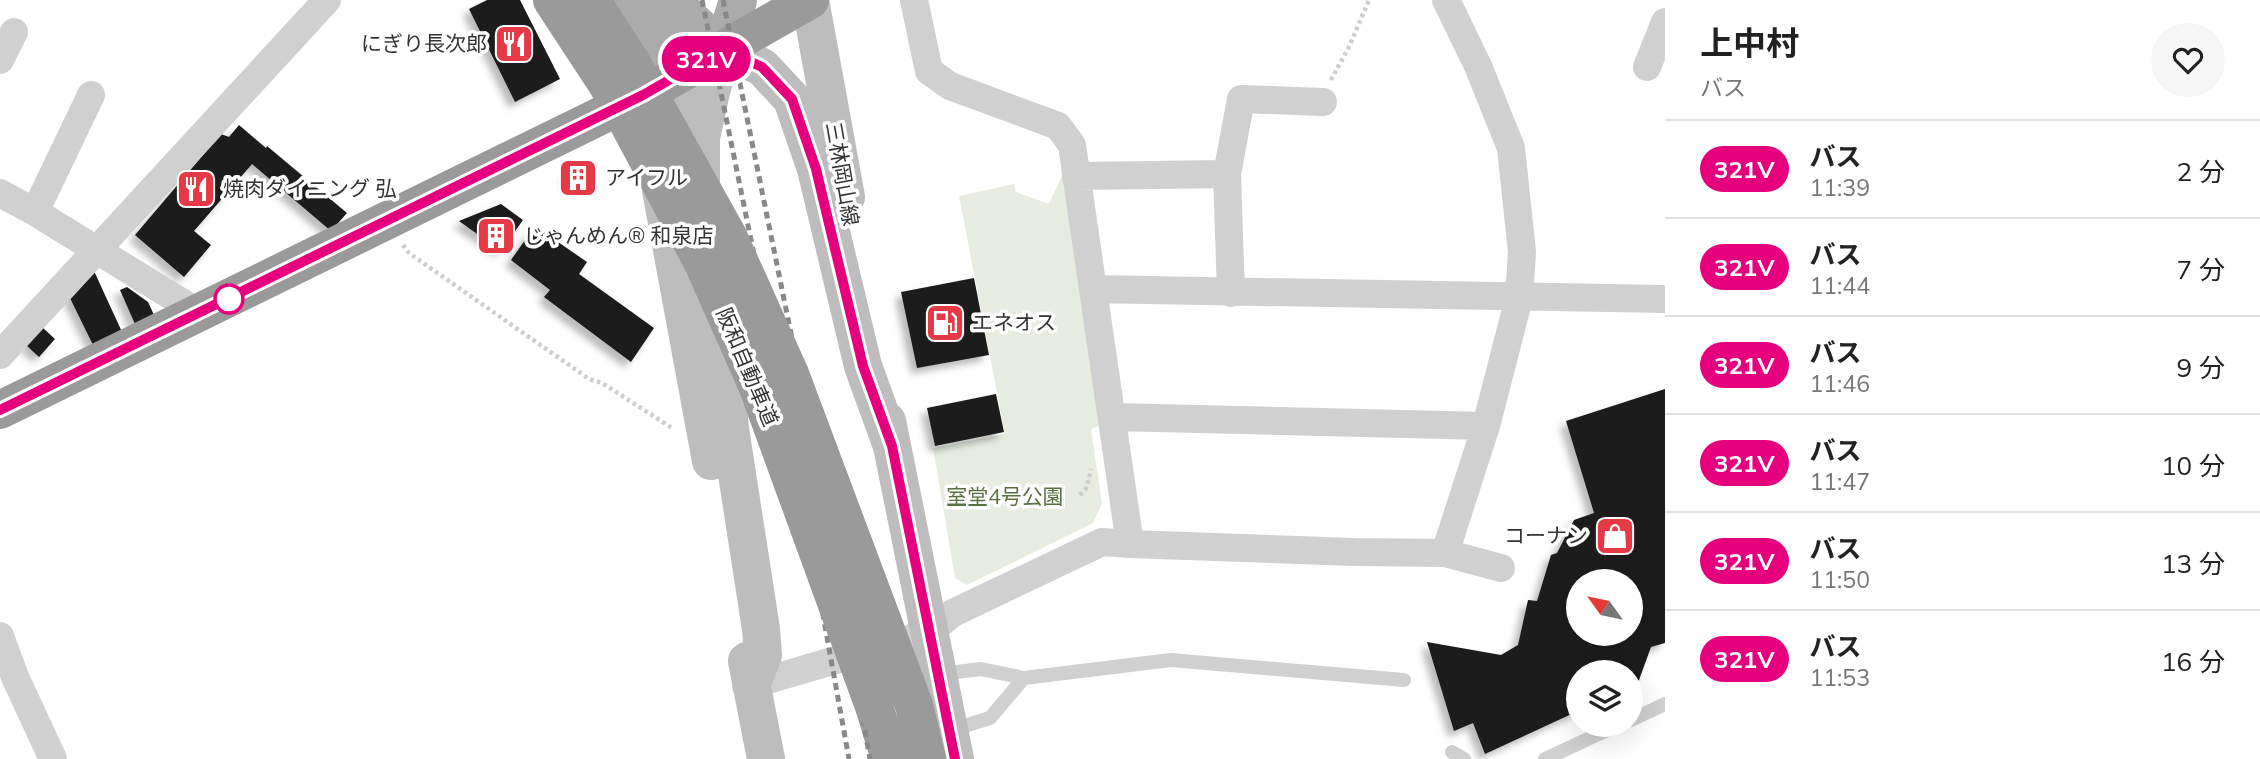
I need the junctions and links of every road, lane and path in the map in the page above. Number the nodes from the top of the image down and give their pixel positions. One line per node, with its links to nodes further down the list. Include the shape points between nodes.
1 (327, 0): 26 (street)
2 (552, 0): 53 (highway, 阪和自動車道, bridge, via 609,87 703,263 747,360)
3 (591, 0): 50 (highway, 阪和自動車道, bridge, via 728,236 790,374 914,705)
4 (622, 0): 17 (main road)
5 (656, 0): 17 (main road)
6 (676, 0): 14 (main road)
7 (738, 0): 14 (main road)
8 (810, 0): 14 (highway); 37 (main road, 三林岡山線)
9 (915, 0): 21 (street, via 929,71 950,86 1058,126 1072,145)
10 (1369, 0): 19 (path)
11 (1446, 0): 29 (street, via 1479,66 1511,148 1522,252)
12 (1665, 22): 16 (street)
13 (14, 32): 15 (street)
14 (723, 49): 17 (highway); 24 (main road, via 701,138); 37 (main road, via 762,67 792,99 816,169 863,366)
15 (0, 61)
16 (1647, 67)
17 (658, 86): 24 (main road); 31 (highway); 46 (main road)
18 (92, 95): 23 (street)
19 (1321, 102): 20 (street, via 1241,99)
20 (1227, 174): 21 (street); 28 (street)
21 (1076, 176): 27 (street)
22 (0, 194): 23 (street)
23 (35, 212): 26 (street)
24 (701, 216): 46 (main road, via 761,629 763,655)
25 (397, 238): 36 (path, via 409,253 589,379)
26 (97, 250): 31 (street); 32 (street)
27 (1093, 289): 28 (street); 34 (street)
28 (1231, 293): 29 (street)
29 (1519, 298): 30 (street); 35 (street)
30 (1665, 299)
31 (199, 313): 33 (highway)
32 (0, 355)
33 (0, 410)
34 (1113, 418): 35 (street); 38 (street)
35 (1486, 426): 39 (street)
36 (679, 433)
37 (892, 446): 41 (main road, 三林岡山線)
38 (1130, 544): 39 (street); 41 (street, via 1102,542 953,613)
39 (1445, 553): 40 (street)
40 (1501, 568)
41 (931, 631): 43 (main road, 三林岡山線); 46 (street)
42 (0, 636): 51 (street)
43 (939, 674): 44 (lane, via 981,669); 50 (main road, 三林岡山線)
44 (1024, 678): 45 (lane, via 1171,660); 50 (lane, via 990,718)
45 (1404, 680)
46 (751, 685): 52 (main road)
47 (1665, 704): 48 (lane)
48 (1643, 714)
49 (1592, 737): 54 (lane)
50 (944, 749)
51 (53, 759)
52 (766, 759)
53 (890, 759)
54 (1545, 759)

